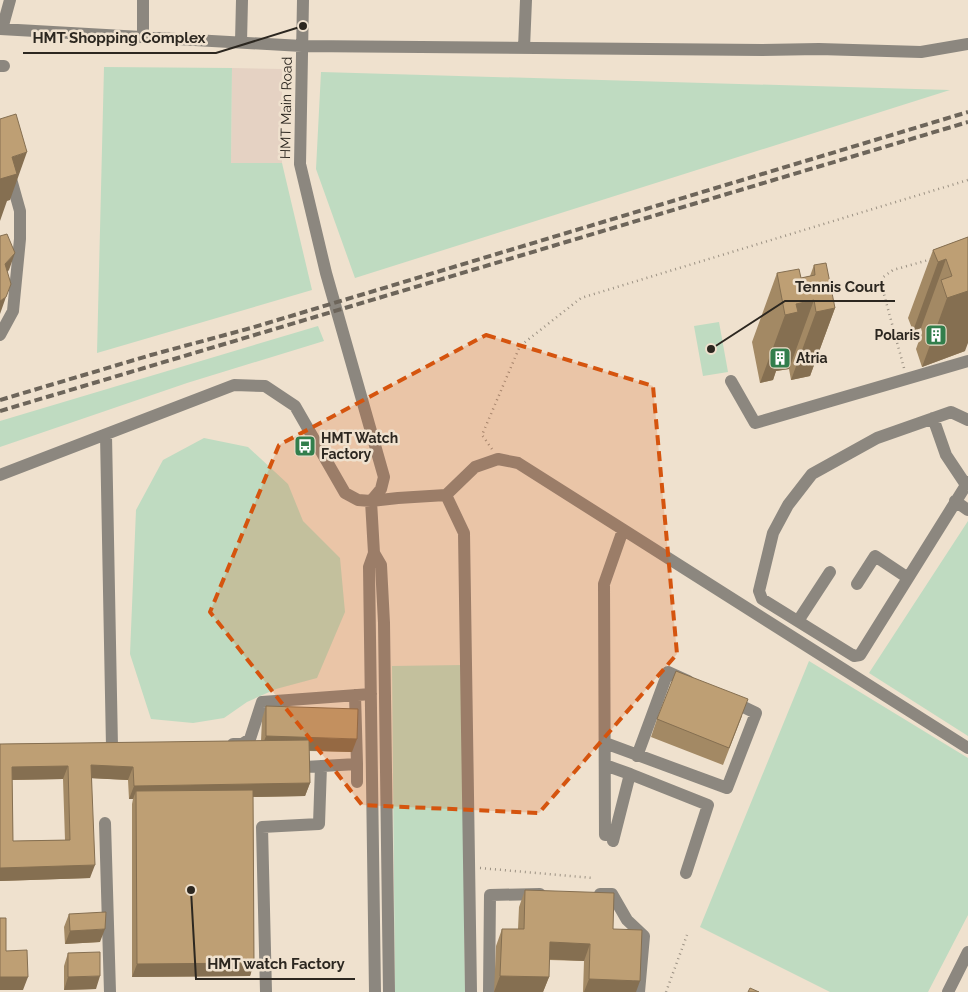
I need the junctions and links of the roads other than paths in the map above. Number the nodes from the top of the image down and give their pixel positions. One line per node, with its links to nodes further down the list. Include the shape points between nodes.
1 (10, 0): 6 (street)
2 (143, 0): 7 (street)
3 (242, 0): 8 (street)
4 (303, 0): 10 (street, HMT Main Road)
5 (526, 0): 11 (street)
6 (1, 29): 7 (street)
7 (143, 37): 8 (street)
8 (241, 42): 10 (street)
9 (968, 44): 11 (street, via 921,52)
10 (302, 46): 11 (street); 24 (street, HMT Main Road, via 300,164 326,273 384,477 381,489)
11 (524, 48)
12 (0, 154): 13 (street, via 6,161 20,211)
13 (20, 236): 14 (street); 15 (street, via 13,311)
14 (7, 240)
15 (0, 335)
16 (968, 361): 17 (street, via 755,423)
17 (731, 381)
18 (933, 418): 19 (street, via 951,412); 22 (street, via 946,455); 32 (street, via 877,438 812,474 788,505 773,533 760,596)
19 (968, 420)
20 (106, 435): 21 (street); 24 (street, via 234,385 264,386 295,406 345,493 358,500); 39 (street)
21 (0, 475)
22 (967, 483): 25 (street)
23 (446, 495): 24 (street); 27 (street, via 475,467 498,460 518,463); 57 (street, via 464,533)
24 (371, 501): 28 (street)
25 (955, 501): 26 (street); 30 (street)
26 (968, 510)
27 (623, 530): 37 (street, via 604,584); 40 (street)
28 (374, 553): 34 (street, via 369,567); 56 (street, via 381,565 384,623)
29 (830, 572): 32 (street)
30 (908, 578): 31 (street, via 875,556); 32 (street, via 858,656)
31 (857, 584)
32 (798, 621)
33 (703, 688): 41 (street, via 668,672)
34 (371, 694): 35 (street); 55 (street)
35 (355, 695): 38 (street, via 262,702 250,739 242,744); 42 (street)
36 (721, 696): 41 (street, via 756,713 726,788)
37 (605, 743): 41 (street); 43 (street)
38 (222, 745)
39 (113, 747)
40 (968, 748)
41 (637, 756)
42 (358, 764): 44 (street); 47 (street)
43 (605, 765): 46 (street); 46 (street, via 609,838)
44 (321, 766): 45 (street); 54 (street, via 319,824 262,827)
45 (304, 767)
46 (630, 774): 49 (street, via 708,805)
47 (358, 782)
48 (105, 823): 53 (street)
49 (686, 873)
50 (556, 894): 58 (street, via 490,895)
51 (584, 894): 59 (street, via 612,894 627,920 644,936)
52 (968, 952): 60 (street)
53 (110, 992)
54 (266, 992)
55 (375, 992)
56 (389, 992)
57 (471, 992)
58 (488, 992)
59 (639, 992)
60 (948, 992)

